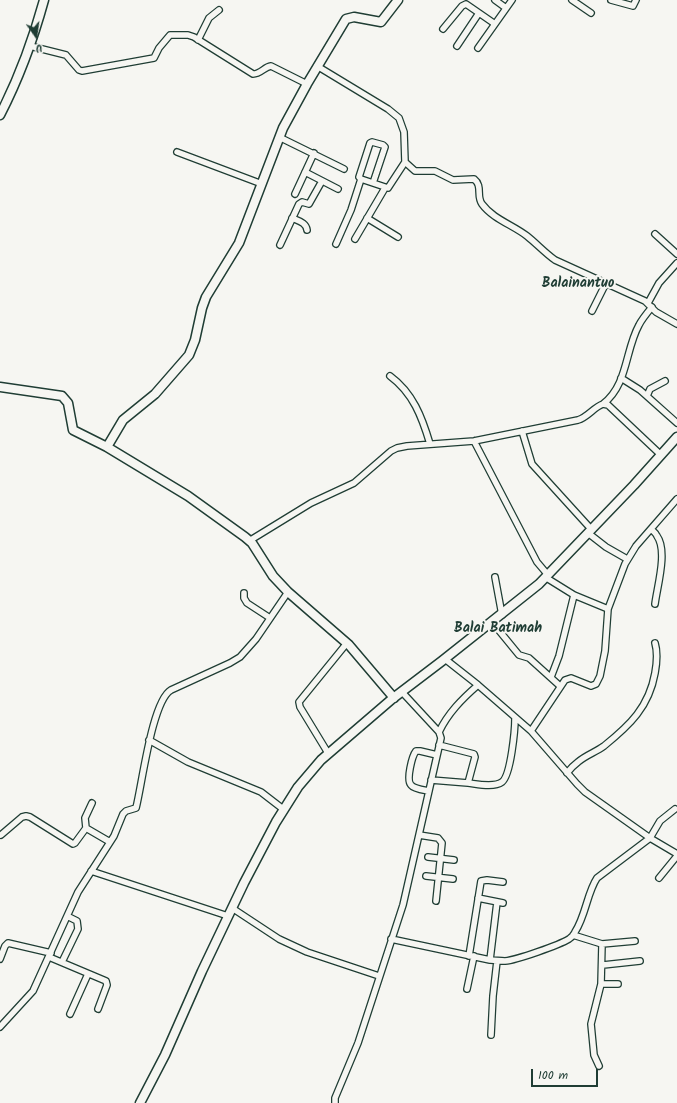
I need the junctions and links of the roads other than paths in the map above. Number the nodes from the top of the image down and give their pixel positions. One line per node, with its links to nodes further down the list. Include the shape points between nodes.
1 (44, 0): 15 (street)
2 (398, 0): 18 (street, via 381,22 352,17 346,20)
3 (495, 0): 8 (street)
4 (512, 0): 8 (street)
5 (572, 0): 11 (street)
6 (611, 0): 7 (street, via 632,6)
7 (636, 0)
8 (506, 8): 12 (street)
9 (219, 10): 14 (street, via 209,18)
10 (479, 13): 12 (street); 13 (street, via 465,4); 16 (street)
11 (591, 13)
12 (495, 24): 17 (street)
13 (443, 29)
14 (198, 40): 15 (street, via 188,35 170,35 154,58 81,71 66,55); 19 (street, via 252,74 271,66)
15 (30, 46): 20 (street)
16 (457, 46)
17 (478, 48)
18 (317, 66): 19 (street); 24 (street, via 399,118 404,132)
19 (307, 84): 21 (street)
20 (0, 115)
21 (279, 137): 23 (street); 30 (street)
22 (177, 152): 30 (street)
23 (314, 154): 25 (street); 26 (street)
24 (405, 162): 31 (street, via 390,187); 44 (street, via 415,170 435,171 453,180 474,179 478,183 482,204 497,218 527,236 555,260)
25 (344, 169)
26 (305, 172): 28 (street); 33 (street)
27 (361, 179): 29 (street); 29 (street, via 359,177 370,143 383,145 385,148); 40 (street)
28 (322, 181): 32 (street); 34 (street, via 311,202 299,204)
29 (373, 183): 31 (street)
30 (262, 184): 59 (street, via 239,244 206,297 189,355 160,390 123,420)
31 (385, 188): 35 (street)
32 (338, 189)
33 (295, 194)
34 (292, 218): 36 (street, via 304,223); 41 (street)
35 (367, 218): 38 (street); 39 (street)
36 (307, 230)
37 (655, 234): 42 (street)
38 (398, 237)
39 (355, 239)
40 (336, 244)
41 (280, 245)
42 (677, 254)
43 (677, 263): 45 (street, via 659,283)
44 (606, 283): 45 (street); 46 (street)
45 (650, 305): 47 (street, via 656,312); 49 (street, via 631,343)
46 (592, 311)
47 (677, 324)
48 (390, 376): 58 (street, via 406,390 416,405)
49 (621, 378): 52 (street); 53 (street, via 618,388)
50 (665, 381): 52 (street, via 650,389)
51 (0, 387): 59 (street, via 62,396 68,403 73,430)
52 (647, 396): 54 (street)
53 (603, 404): 55 (street, via 582,419); 60 (street, via 608,405)
54 (677, 423)
55 (522, 431): 57 (street); 63 (street, via 533,467)
56 (677, 437): 60 (street)
57 (474, 441): 58 (street); 66 (street)
58 (430, 444): 64 (street, via 407,446 391,451 354,483 310,503)
59 (107, 447): 64 (street, via 188,496)
60 (661, 455): 63 (street)
61 (677, 499): 62 (street)
62 (651, 529): 65 (street); 71 (street, via 661,545 662,559)
63 (589, 531): 65 (street, via 606,547); 66 (street)
64 (250, 541): 68 (street, via 273,576)
65 (627, 559): 72 (street)
66 (546, 576): 70 (street); 73 (street)
67 (495, 578): 73 (street)
68 (288, 592): 74 (street); 76 (street)
69 (244, 594): 74 (street, via 247,603)
70 (574, 595): 72 (street); 79 (street, via 559,656)
71 (655, 604)
72 (608, 609): 81 (street, via 605,651 599,680 589,686 569,678)
73 (502, 614): 75 (street)
74 (270, 618): 87 (street, via 240,656 167,694)
75 (492, 622): 78 (street); 79 (street, via 519,655 529,658)
76 (347, 643): 83 (street); 89 (street, via 299,702)
77 (655, 643): 91 (street, via 658,653 654,678 650,694 641,708 604,746)
78 (445, 659): 80 (street); 82 (street)
79 (550, 677): 81 (street)
80 (478, 685): 84 (street); 86 (street, via 455,708)
81 (560, 686): 85 (street)
82 (402, 692): 83 (street); 86 (street)
83 (394, 698): 89 (street)
84 (515, 718): 85 (street); 93 (street, via 514,741 504,780 491,785)
85 (531, 731): 91 (street)
86 (439, 732): 88 (street)
87 (149, 740): 96 (street, via 188,762 261,792); 102 (street, via 136,808 124,813)
88 (439, 745): 90 (street); 93 (street, via 475,756)
89 (328, 753): 96 (street, via 298,787)
90 (437, 755): 92 (street); 94 (street, via 416,751 413,756 409,784)
91 (567, 772): 101 (street, via 585,792)
92 (431, 780): 93 (street); 94 (street)
93 (468, 783)
94 (429, 791): 100 (street)
95 (92, 803): 98 (street, via 85,818)
96 (283, 809): 115 (street)
97 (675, 810): 101 (street, via 660,821)
98 (86, 828): 99 (street, via 73,844 26,816); 102 (street)
99 (1, 835)
100 (419, 835): 105 (street, via 440,839); 119 (street, via 403,905)
101 (650, 838): 103 (street); 118 (street, via 596,878 584,915)
102 (110, 842): 107 (street)
103 (677, 855): 110 (street)
104 (428, 857): 105 (street)
105 (440, 859): 106 (street); 109 (street)
106 (454, 860)
107 (91, 871): 116 (street); 117 (street)
108 (426, 876): 109 (street)
109 (438, 877): 111 (street); 114 (street)
110 (659, 878)
111 (453, 879)
112 (503, 882): 113 (street, via 483,880)
113 (478, 898): 123 (street); 125 (street, via 500,902)
114 (436, 901)
115 (232, 908): 117 (street); 131 (street, via 306,952)
116 (66, 916): 122 (street); 128 (street, via 76,921 78,929)
117 (228, 916): 140 (street)
118 (573, 935): 121 (street); 126 (street, via 520,958)
119 (391, 940): 123 (street); 131 (street)
120 (635, 941): 121 (street)
121 (602, 944): 129 (street)
122 (50, 955): 124 (street, via 8,943); 128 (street); 137 (street, via 33,991)
123 (472, 956): 125 (street); 134 (street)
124 (0, 959)
125 (490, 960): 126 (street)
126 (497, 961): 138 (street)
127 (640, 961): 129 (street)
128 (62, 962): 130 (street)
129 (602, 965): 132 (street)
130 (88, 974): 135 (street, via 107,983); 136 (street)
131 (379, 976): 141 (street, via 358,1043)
132 (601, 984): 133 (street); 139 (street, via 591,1024 594,1056)
133 (618, 984)
134 (467, 989)
135 (98, 1009)
136 (70, 1014)
137 (0, 1027)
138 (491, 1036)
139 (599, 1066)
140 (140, 1103)
141 (335, 1103)

